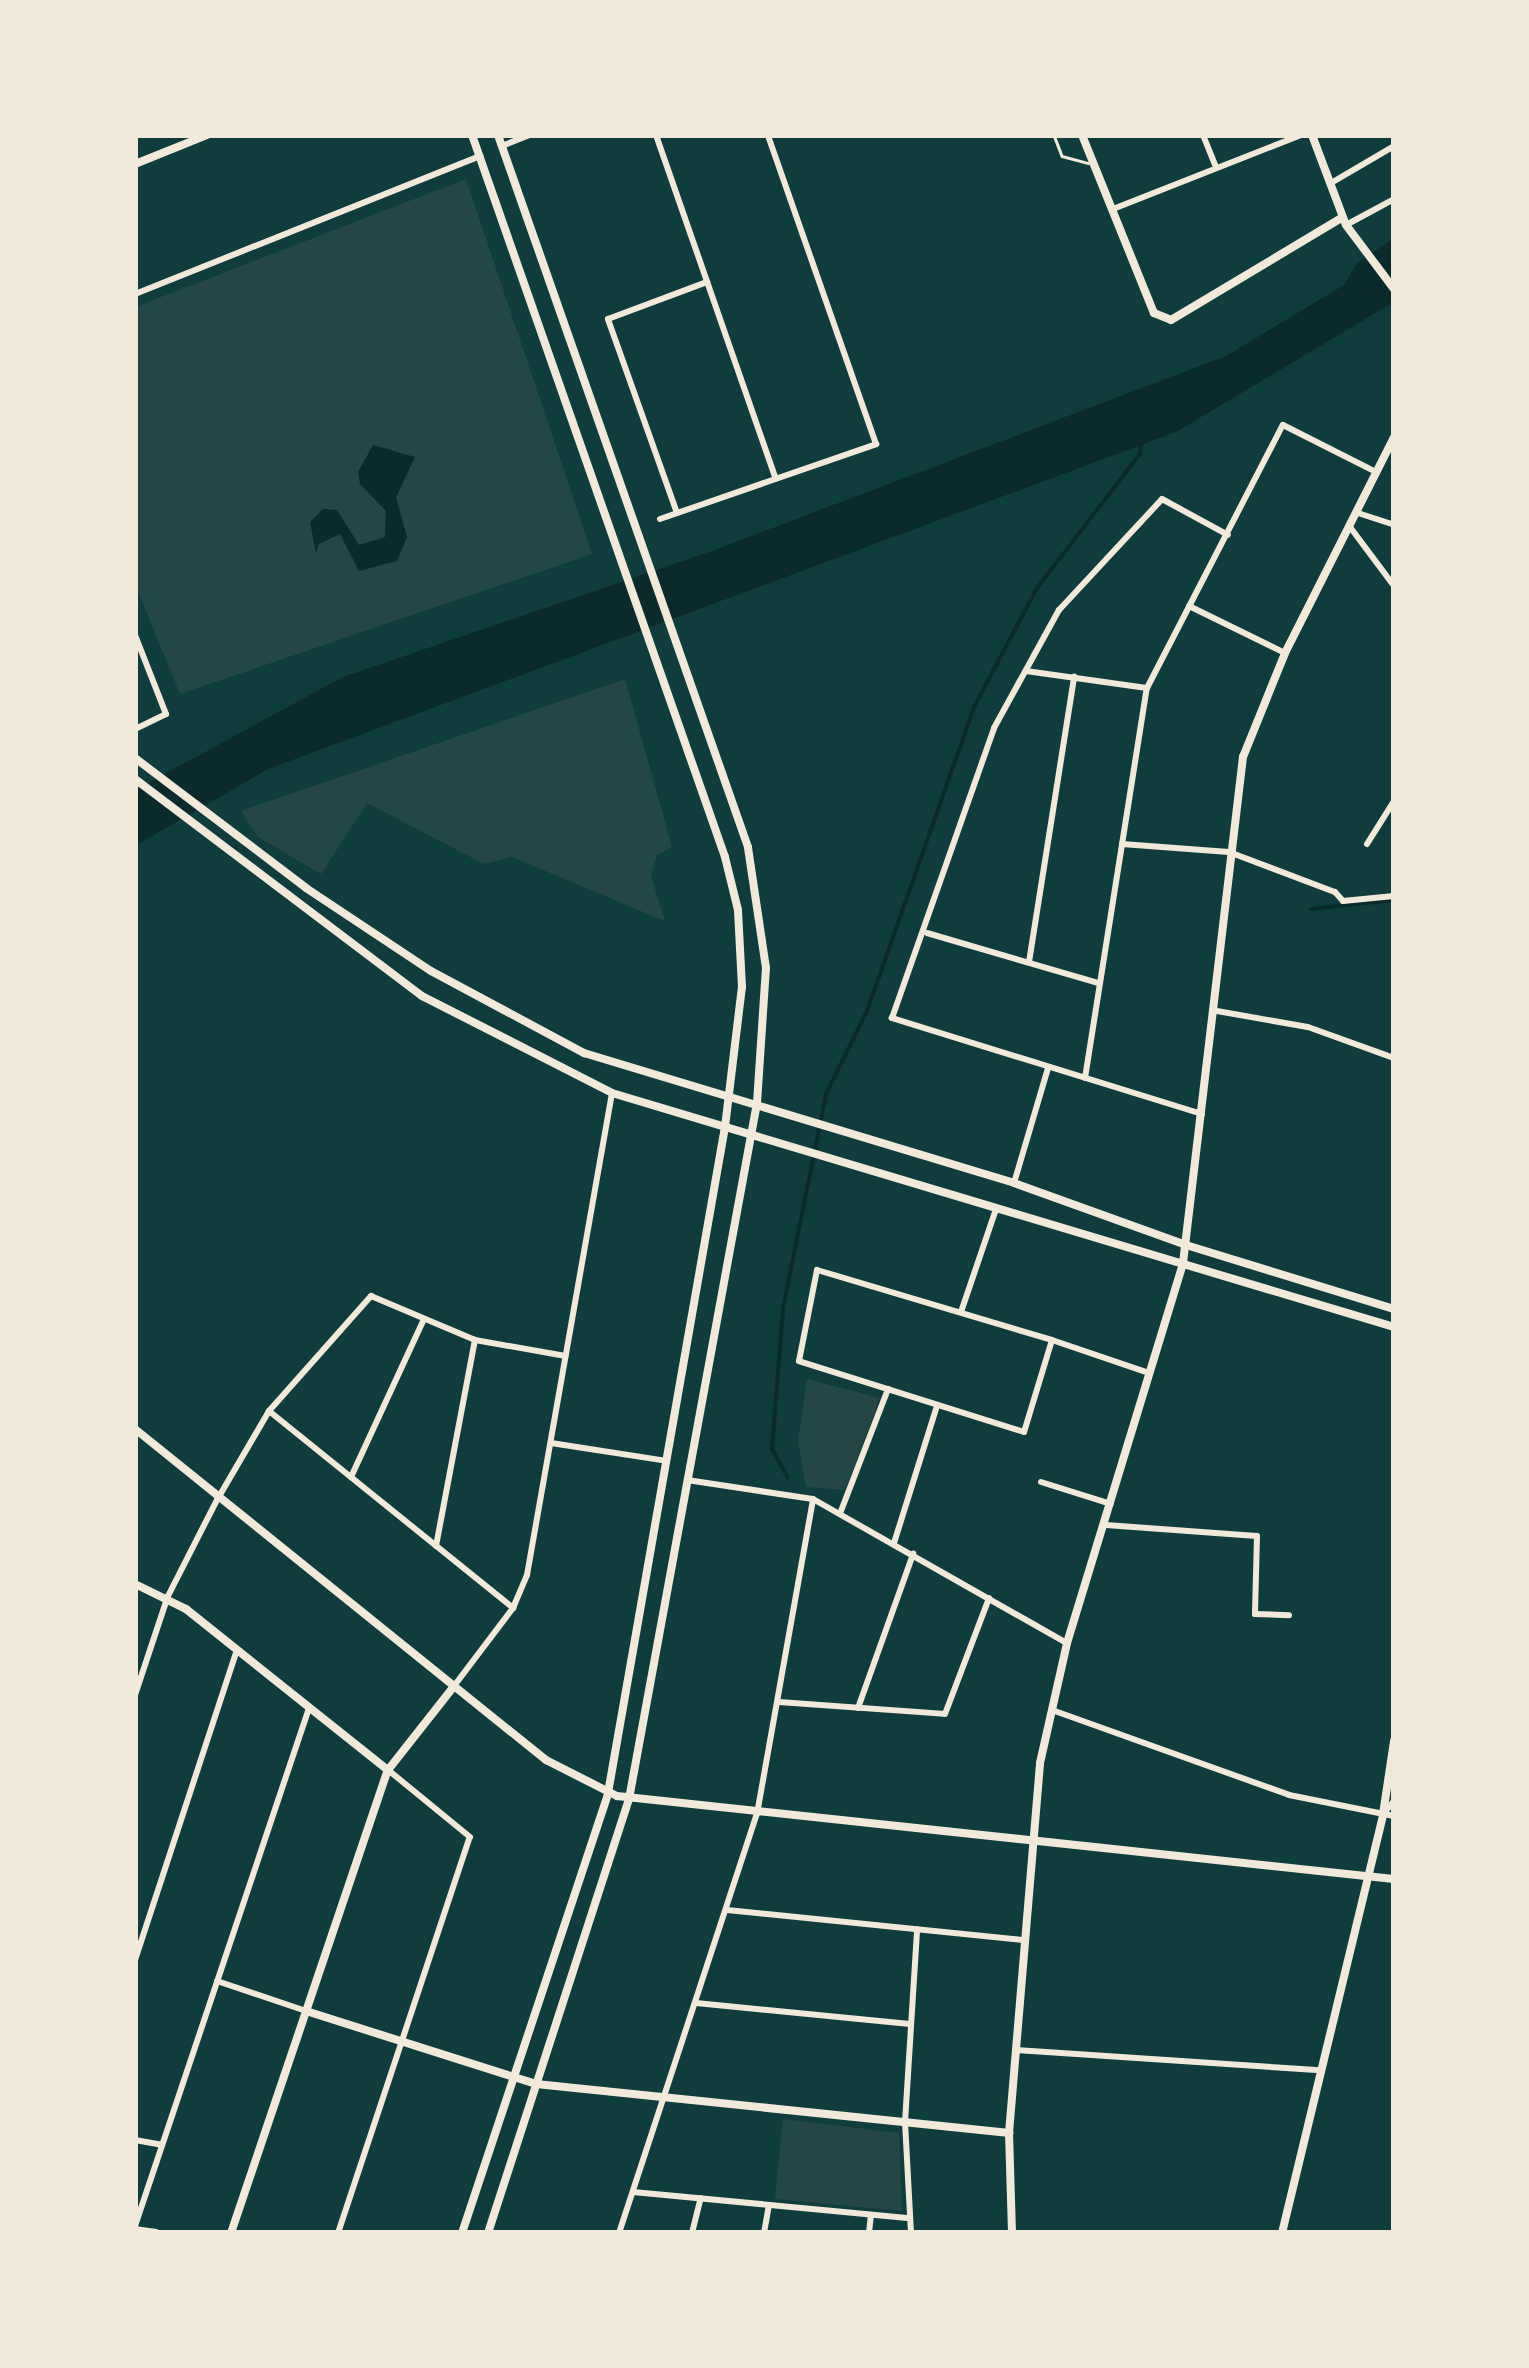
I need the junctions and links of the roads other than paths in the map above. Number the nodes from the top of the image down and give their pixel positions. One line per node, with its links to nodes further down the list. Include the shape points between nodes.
1 (207, 135): 15 (street)
2 (472, 135): 14 (street)
3 (498, 135): 12 (street)
4 (528, 135): 12 (street)
5 (656, 135): 22 (street)
6 (768, 135): 27 (street, via 876,444)
7 (1054, 135): 16 (lane, via 1062,156)
8 (1082, 135): 16 (street)
9 (1202, 135): 17 (street)
10 (1301, 135): 17 (street)
11 (1312, 135): 18 (street)
12 (502, 146): 58 (street, via 759,895 766,968)
13 (1394, 146): 18 (street)
14 (480, 156): 24 (street); 57 (street, via 738,910 742,988)
15 (135, 164)
16 (1094, 165): 20 (street)
17 (1216, 167): 20 (street)
18 (1331, 184): 21 (street)
19 (1394, 199): 21 (street)
20 (1113, 209): 21 (street, via 1154,313 1171,320)
21 (1344, 221): 23 (street)
22 (707, 282): 27 (street); 28 (street, via 608,319)
23 (1394, 290)
24 (135, 294)
25 (1394, 437): 26 (street)
26 (1376, 472): 29 (street); 33 (street, via 1284,426)
27 (776, 479): 28 (street)
28 (677, 513): 30 (street)
29 (1358, 513): 31 (street); 32 (street)
30 (660, 518)
31 (1394, 525)
32 (1350, 527): 34 (street); 37 (street)
33 (1228, 535): 35 (street); 38 (street, via 1162,499 1059,610)
34 (1394, 586)
35 (1190, 606): 37 (street); 40 (street)
36 (135, 635): 41 (street, via 166,714)
37 (1284, 652): 47 (street, via 1243,757)
38 (1026, 671): 39 (street); 49 (street, via 994,728)
39 (1074, 678): 40 (street); 50 (street)
40 (1146, 688): 45 (street)
41 (135, 729)
42 (135, 758): 57 (street, via 306,888 431,971 544,1034 649,1076)
43 (135, 779): 56 (street, via 422,996)
44 (1394, 802): 46 (street)
45 (1122, 844): 47 (street); 51 (street)
46 (1367, 844)
47 (1229, 852): 48 (street, via 1324,887 1343,901); 52 (street)
48 (1394, 896)
49 (928, 933): 50 (street); 54 (street, via 892,1018)
50 (1029, 962): 51 (street)
51 (1098, 983): 55 (street)
52 (1217, 1011): 53 (street, via 1308,1027); 59 (street)
53 (1394, 1058)
54 (1048, 1068): 55 (street); 62 (street)
55 (1085, 1078): 59 (street)
56 (612, 1093): 60 (street); 72 (street)
57 (730, 1096): 58 (street); 60 (street)
58 (758, 1103): 61 (street); 62 (street)
59 (1203, 1114): 64 (street)
60 (726, 1127): 61 (street); 79 (street)
61 (751, 1134): 63 (street); 81 (street)
62 (1014, 1182): 64 (street)
63 (996, 1208): 65 (street); 67 (street)
64 (1186, 1246): 65 (street); 66 (street)
65 (1183, 1263): 69 (street); 73 (street)
66 (1394, 1309)
67 (961, 1312): 71 (street); 74 (street, via 818,1270 800,1361)
68 (424, 1318): 70 (street); 76 (street, via 370,1296); 80 (street)
69 (1394, 1327)
70 (475, 1340): 72 (street); 89 (street)
71 (1052, 1340): 73 (street); 75 (street, via 1024,1432)
72 (566, 1356): 78 (street)
73 (1149, 1373): 85 (street)
74 (888, 1388): 75 (street); 86 (street)
75 (938, 1406): 88 (street)
76 (270, 1411): 80 (street); 84 (street)
77 (135, 1429): 84 (street)
78 (551, 1443): 79 (street); 94 (street, via 526,1575)
79 (667, 1462): 106 (street)
80 (351, 1477): 89 (street)
81 (688, 1480): 83 (street); 107 (street)
82 (1041, 1482): 85 (street)
83 (813, 1499): 86 (street); 100 (street)
84 (217, 1500): 92 (street); 98 (street)
85 (1112, 1505): 87 (street)
86 (841, 1511): 88 (street)
87 (1106, 1525): 95 (street, via 1257,1536 1256,1614); 96 (street)
88 (894, 1543): 90 (street)
89 (436, 1546): 94 (street)
90 (913, 1554): 93 (street); 102 (street)
91 (135, 1584): 92 (street)
92 (168, 1596): 97 (street); 99 (street)
93 (989, 1598): 96 (street); 102 (street, via 945,1714)
94 (513, 1608): 98 (street)
95 (1289, 1615)
96 (1067, 1643): 103 (street)
97 (236, 1652): 101 (street); 118 (street)
98 (454, 1686): 105 (street); 106 (street, via 546,1760)
99 (135, 1695)
100 (780, 1702): 102 (street); 109 (street)
101 (309, 1708): 105 (street); 119 (street)
102 (858, 1708)
103 (1050, 1709): 110 (street, via 1289,1796); 112 (street)
104 (1394, 1741): 110 (street)
105 (388, 1770): 121 (street); 123 (street, via 470,1837)
106 (608, 1792): 107 (street); 126 (street)
107 (629, 1799): 109 (street); 127 (street)
108 (1394, 1802): 110 (street)
109 (757, 1814): 112 (street); 115 (street)
110 (1383, 1814): 111 (street); 113 (street)
111 (1394, 1816)
112 (1029, 1842): 113 (street); 117 (street)
113 (1368, 1877): 114 (street); 125 (street)
114 (1394, 1879)
115 (727, 1910): 116 (street); 120 (street)
116 (917, 1930): 117 (street); 122 (street)
117 (1024, 1940): 124 (street)
118 (135, 1960)
119 (217, 1982): 121 (street); 132 (street)
120 (696, 2003): 122 (street); 128 (street)
121 (306, 2011): 123 (street); 140 (street)
122 (910, 2024): 129 (street)
123 (403, 2042): 126 (street); 141 (street)
124 (1014, 2050): 125 (street); 130 (street)
125 (1320, 2070): 150 (street)
126 (513, 2078): 127 (street); 142 (street)
127 (536, 2084): 128 (street); 143 (street)
128 (664, 2096): 129 (street); 133 (street)
129 (906, 2122): 130 (street); 137 (street)
130 (1009, 2133): 149 (street)
131 (135, 2140): 132 (street)
132 (162, 2145): 138 (street)
133 (633, 2192): 134 (street); 144 (street)
134 (701, 2198): 135 (street); 145 (street)
135 (768, 2205): 136 (street); 146 (street)
136 (871, 2215): 137 (street); 147 (street)
137 (910, 2218): 148 (street)
138 (135, 2228): 139 (street)
139 (156, 2233)
140 (231, 2233)
141 (338, 2233)
142 (462, 2233)
143 (488, 2233)
144 (620, 2233)
145 (692, 2233)
146 (764, 2233)
147 (869, 2233)
148 (911, 2233)
149 (1012, 2233)
150 (1282, 2233)

